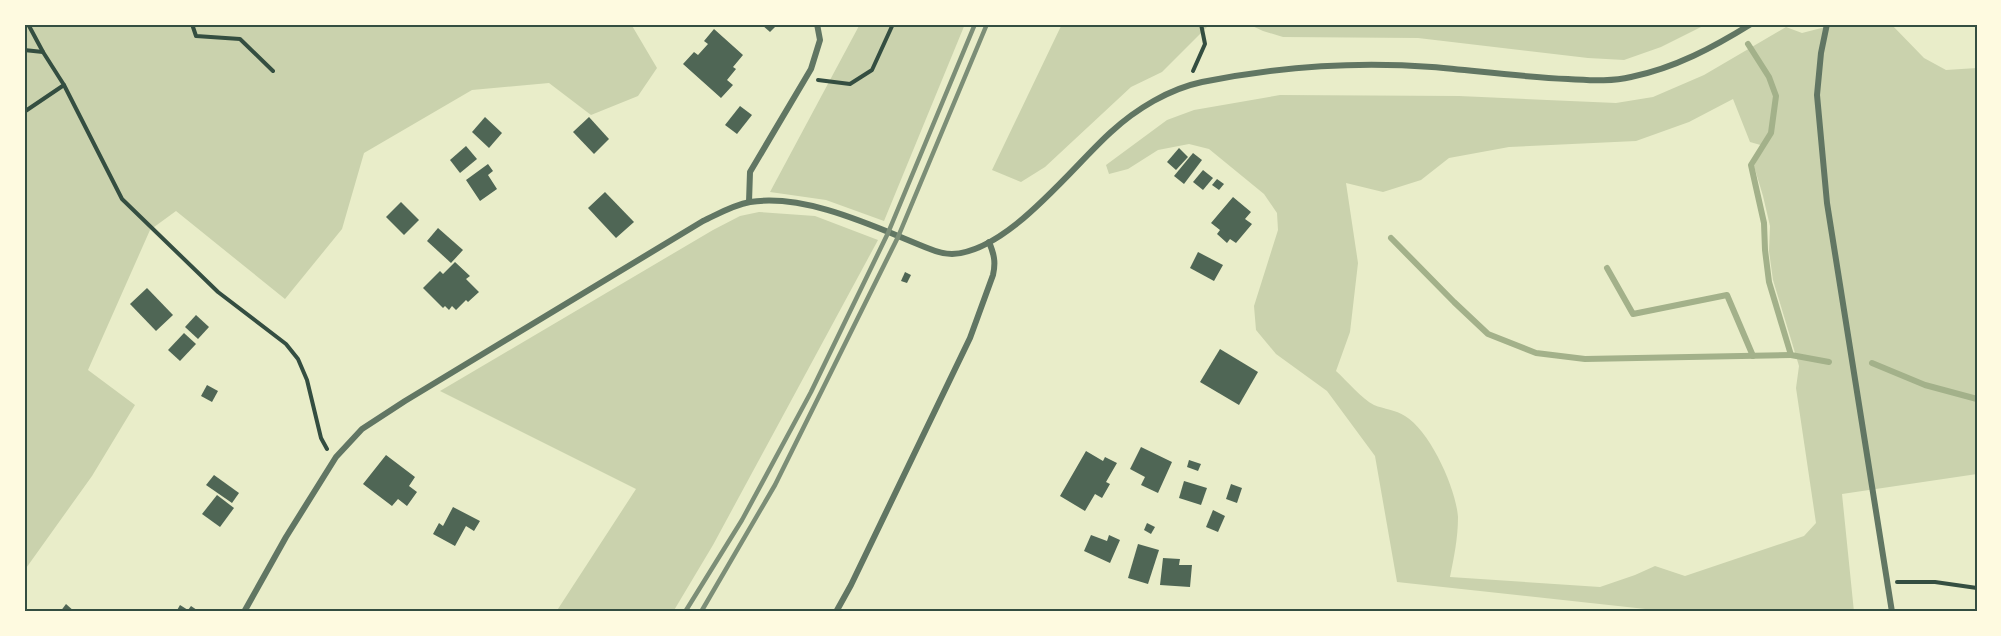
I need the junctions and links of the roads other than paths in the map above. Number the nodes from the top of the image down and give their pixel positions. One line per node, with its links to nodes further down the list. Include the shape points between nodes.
1 (817, 24): 4 (street, via 820,40 812,69 750,172)
2 (1751, 24): 5 (street, via 1688,59 1630,78 1600,81 1355,65 1239,75 1187,85 1139,110 1112,131 1028,215)
3 (1827, 24): 8 (street, via 1817,95 1827,203)
4 (749, 202): 5 (street, via 816,206 943,253 962,252); 6 (street, via 703,221 362,429 336,457)
5 (989, 242): 7 (street, via 995,255 993,275 970,338)
6 (244, 612)
7 (836, 612)
8 (1892, 612)

